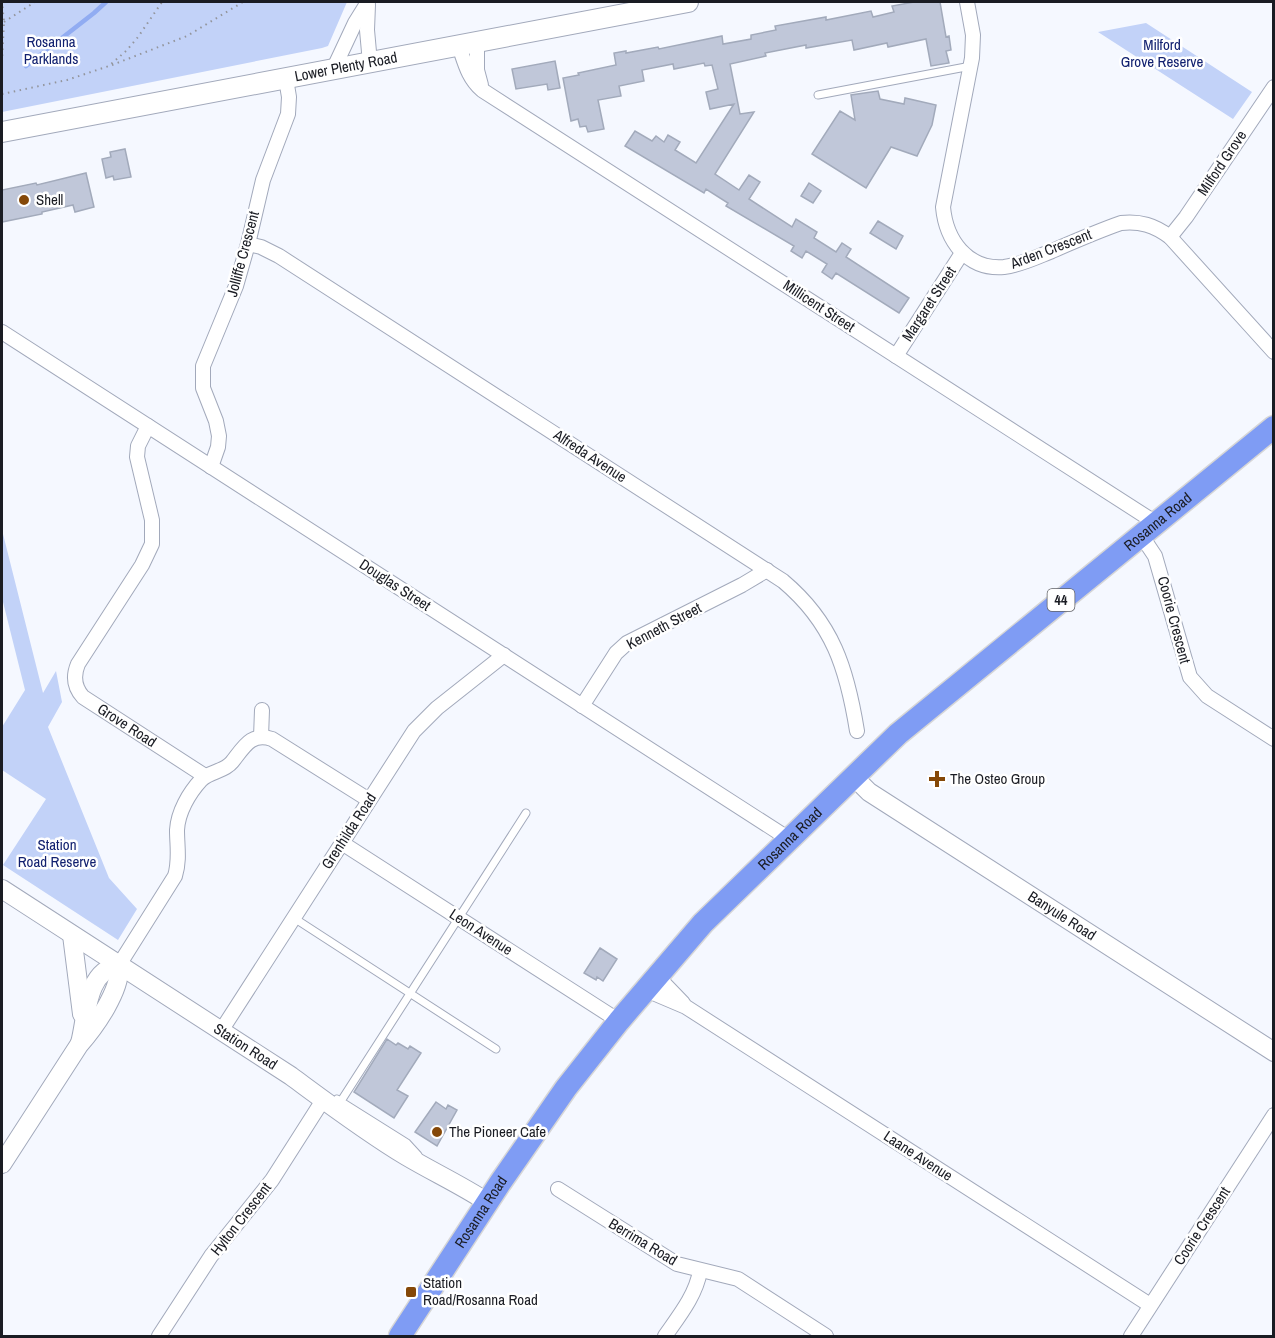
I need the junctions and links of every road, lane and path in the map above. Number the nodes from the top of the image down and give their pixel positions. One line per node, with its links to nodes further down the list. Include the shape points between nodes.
1 (3, 2): 8 (path)
2 (35, 2): 8 (path)
3 (162, 2): 12 (path, via 138,37)
4 (243, 2): 12 (path, via 187,36)
5 (368, 2): 11 (street); 14 (street)
6 (688, 2): 9 (main road, Lower Plenty Road)
7 (967, 2): 13 (street, via 973,35)
8 (4, 22): 10 (path)
9 (468, 44): 11 (main road, Lower Plenty Road); 25 (street, Millicent Street, via 470,77 482,90)
10 (2, 62)
11 (370, 63): 14 (main road, Lower Plenty Road)
12 (109, 66): 17 (path)
13 (971, 66): 18 (lane); 22 (street, via 943,207 950,236)
14 (333, 70): 15 (main road, Lower Plenty Road)
15 (286, 79): 19 (main road, Lower Plenty Road); 21 (street, Jolliffe Crescent, via 288,114 263,180)
16 (1274, 87): 20 (street, Milford Grove)
17 (2, 94)
18 (818, 95)
19 (2, 132)
20 (1170, 237): 22 (street, Arden Crescent, via 1151,225 1131,222 1109,227 1016,265 987,266); 24 (street, Arden Crescent)
21 (248, 244): 26 (street, Jolliffe Crescent, via 229,306 203,366 202,388); 32 (street, Alfreda Avenue, via 279,256)
22 (962, 253): 25 (street, Margaret Street)
23 (2, 332): 28 (street, Douglas Street)
24 (1274, 352)
25 (896, 356): 31 (street, Millicent Street)
26 (217, 427): 29 (street); 30 (street, Jolliffe Crescent, via 219,441)
27 (1274, 427): 31 (highway, Rosanna Road / 44)
28 (153, 429): 29 (street, Douglas Street); 39 (street, Grove Road, via 140,467 152,520 152,544 78,664 75,680 83,697)
29 (199, 459): 30 (street, Douglas Street)
30 (211, 467): 33 (street, Douglas Street)
31 (1148, 529): 38 (street, Coorie Crescent, via 1187,668 1196,685); 40 (highway, Rosanna Road / 44, via 937,701)
32 (767, 570): 34 (street, Kenneth Street, via 627,644 616,653); 36 (street, Alfreda Avenue, via 796,592 829,634 849,686)
33 (504, 655): 34 (street, Douglas Street); 41 (street, Grenhilda Road, via 414,731)
34 (582, 706): 43 (street, Douglas Street)
35 (262, 710): 37 (street)
36 (857, 731)
37 (261, 737): 39 (street, via 245,743 229,765); 41 (street, via 278,742)
38 (1274, 739)
39 (206, 776): 49 (street, via 179,816 175,876)
40 (853, 776): 43 (highway, Rosanna Road / 44); 57 (street, Banyule Road, via 869,792)
41 (369, 800): 44 (street, Grenhilda Road)
42 (526, 813): 47 (lane)
43 (789, 839): 50 (highway, Rosanna Road / 44, via 703,923)
44 (342, 843): 46 (street, Grenhilda Road); 47 (street, Leon Avenue)
45 (2, 889): 48 (street, Station Road)
46 (294, 918): 51 (lane); 54 (street, Grenhilda Road)
47 (459, 918): 51 (lane); 53 (street, Leon Avenue)
48 (72, 935): 49 (street, Station Road); 52 (street)
49 (119, 965): 52 (street, via 102,974 88,999); 54 (street, Station Road); 55 (street, via 120,978 94,1028)
50 (651, 983): 53 (highway, Rosanna Road / 44); 64 (street, Laane Avenue)
51 (411, 993): 56 (lane); 58 (lane)
52 (83, 1021): 55 (street)
53 (619, 1022): 62 (highway, Rosanna Road / 44, via 566,1088)
54 (221, 1030): 58 (street, Station Road)
55 (79, 1045): 60 (street)
56 (496, 1049)
57 (1274, 1052)
58 (330, 1098): 62 (street, Station Road, via 405,1156); 65 (street, Hylton Crescent, via 272,1180 211,1256)
59 (1274, 1115): 64 (street, Coorie Crescent)
60 (2, 1164)
61 (558, 1189): 63 (street, Berrima Road, via 677,1264)
62 (487, 1202): 66 (highway, Rosanna Road / 44)
63 (700, 1270): 67 (street, via 693,1295); 68 (street, Berrima Road, via 738,1279)
64 (1150, 1305): 69 (street, Coorie Crescent)
65 (159, 1336)
66 (400, 1336)
67 (665, 1336)
68 (826, 1336)
69 (1131, 1336)

